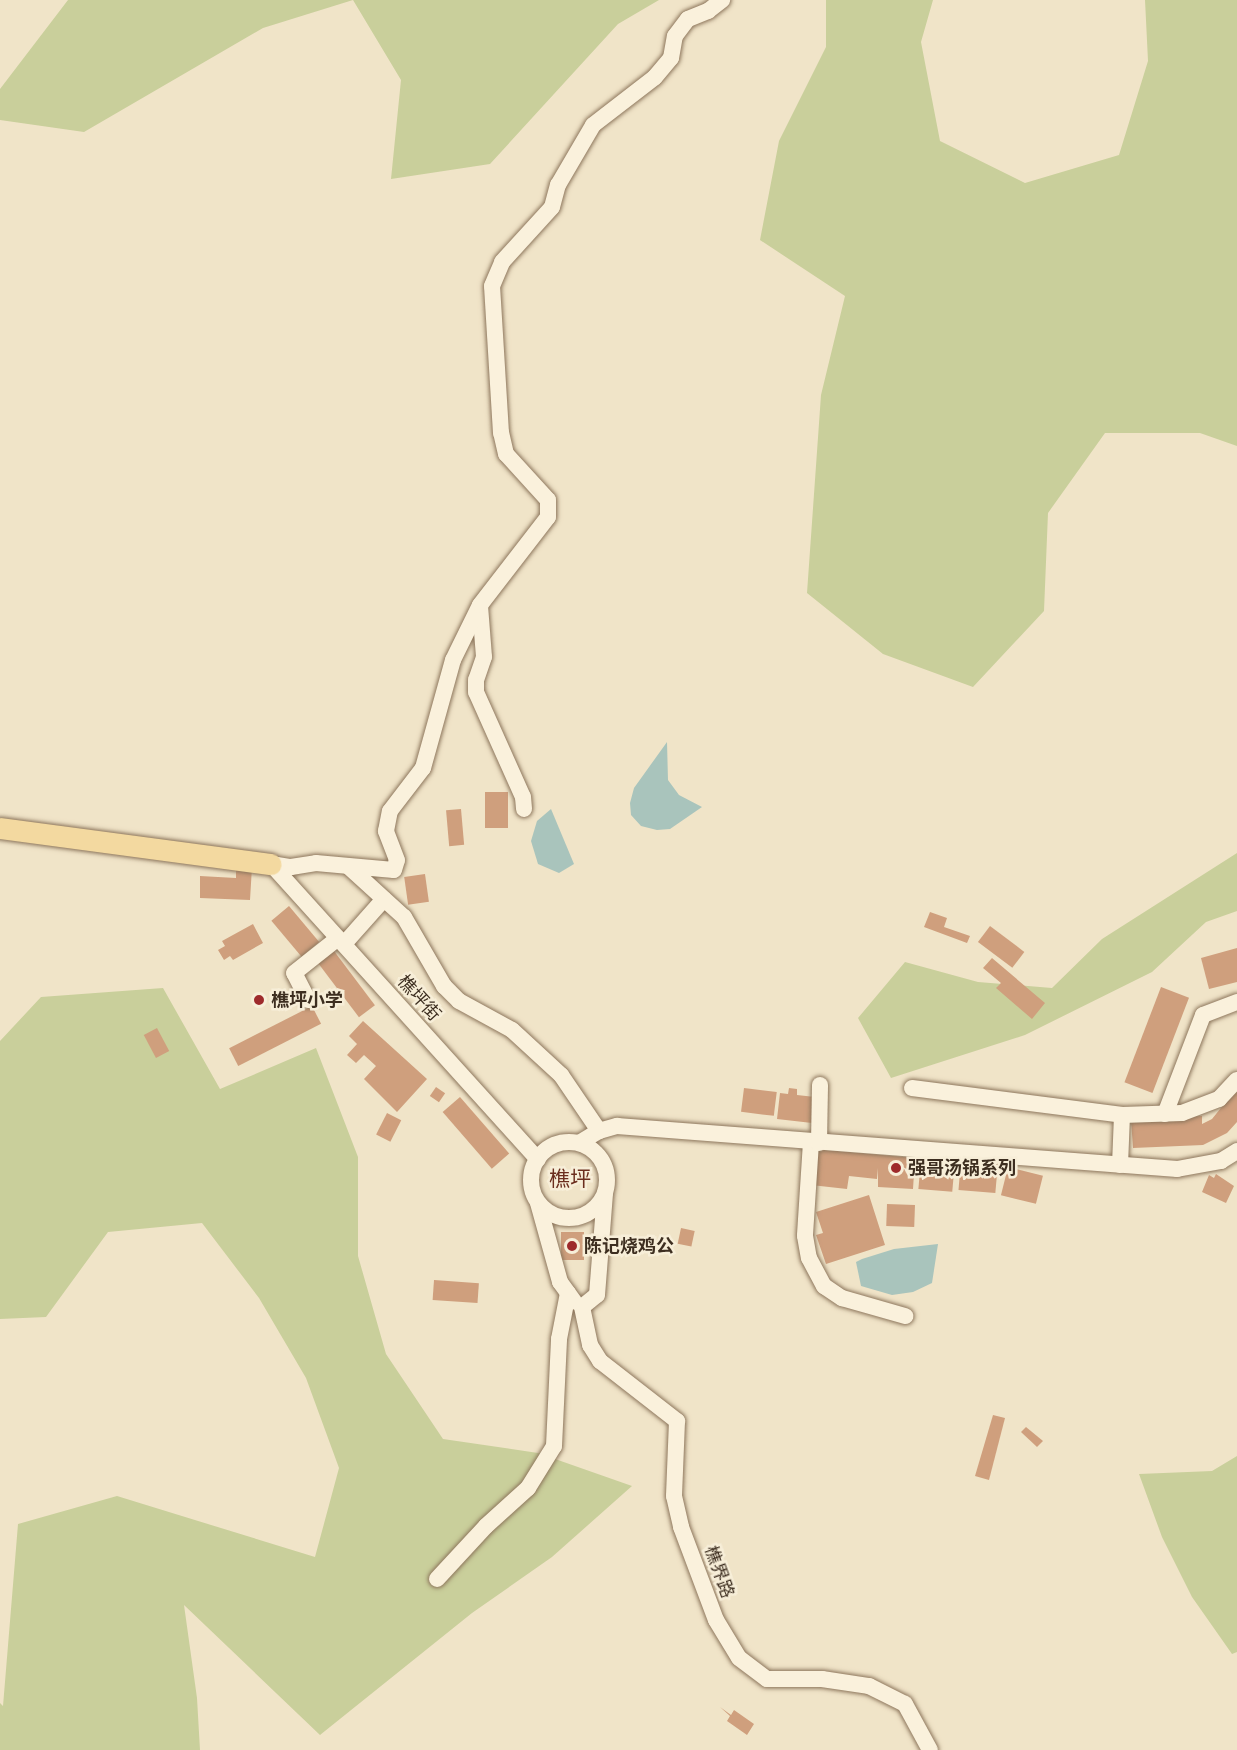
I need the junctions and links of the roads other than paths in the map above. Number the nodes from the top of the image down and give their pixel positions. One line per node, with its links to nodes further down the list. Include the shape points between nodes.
1 (722, 0): 2 (street, via 688,19 675,36 666,64 593,125 558,185 552,207 502,262 492,286 501,433 507,454 548,500 548,517)
2 (480, 605): 3 (street, via 484,657 476,692 523,797); 6 (street, via 453,660 423,768 390,810 386,831 397,860 394,870)
3 (524, 809)
4 (0, 828): 5 (main road)
5 (271, 864): 6 (street); 8 (street, 樵坪街)
6 (349, 867): 7 (street)
7 (384, 899): 8 (street); 16 (street, via 404,918 444,986 459,1001 512,1030 561,1075)
8 (341, 941): 9 (street, via 294,973); 20 (street, 樵坪街)
9 (308, 1000)
10 (1237, 1002): 14 (street, via 1203,1015)
11 (1237, 1080): 14 (street, via 1219,1099 1182,1113)
12 (820, 1085): 18 (street)
13 (912, 1088): 15 (street)
14 (1165, 1114): 15 (street)
15 (1122, 1115): 21 (street)
16 (599, 1131): 17 (street); 18 (street, via 617,1126)
17 (579, 1143): 20 (street, via 552,1146); 22 (street, via 595,1152 605,1167)
18 (815, 1143): 21 (street); 26 (street, via 805,1236 809,1258 824,1286 843,1298)
19 (1237, 1151): 21 (street, via 1221,1161 1177,1169)
20 (538, 1159): 23 (street, via 531,1176)
21 (1120, 1165)
22 (605, 1194): 23 (street, via 595,1209 578,1218 551,1214); 25 (street, via 597,1294)
23 (538, 1202): 24 (street, via 560,1282)
24 (568, 1293): 25 (street); 27 (street, via 559,1339 554,1446 528,1488)
25 (582, 1307): 28 (street, 樵界路, via 590,1345 600,1361 677,1421 674,1496 681,1527 716,1620 739,1658 767,1679 822,1679 869,1686 905,1704)
26 (905, 1316)
27 (437, 1579)
28 (930, 1750)

